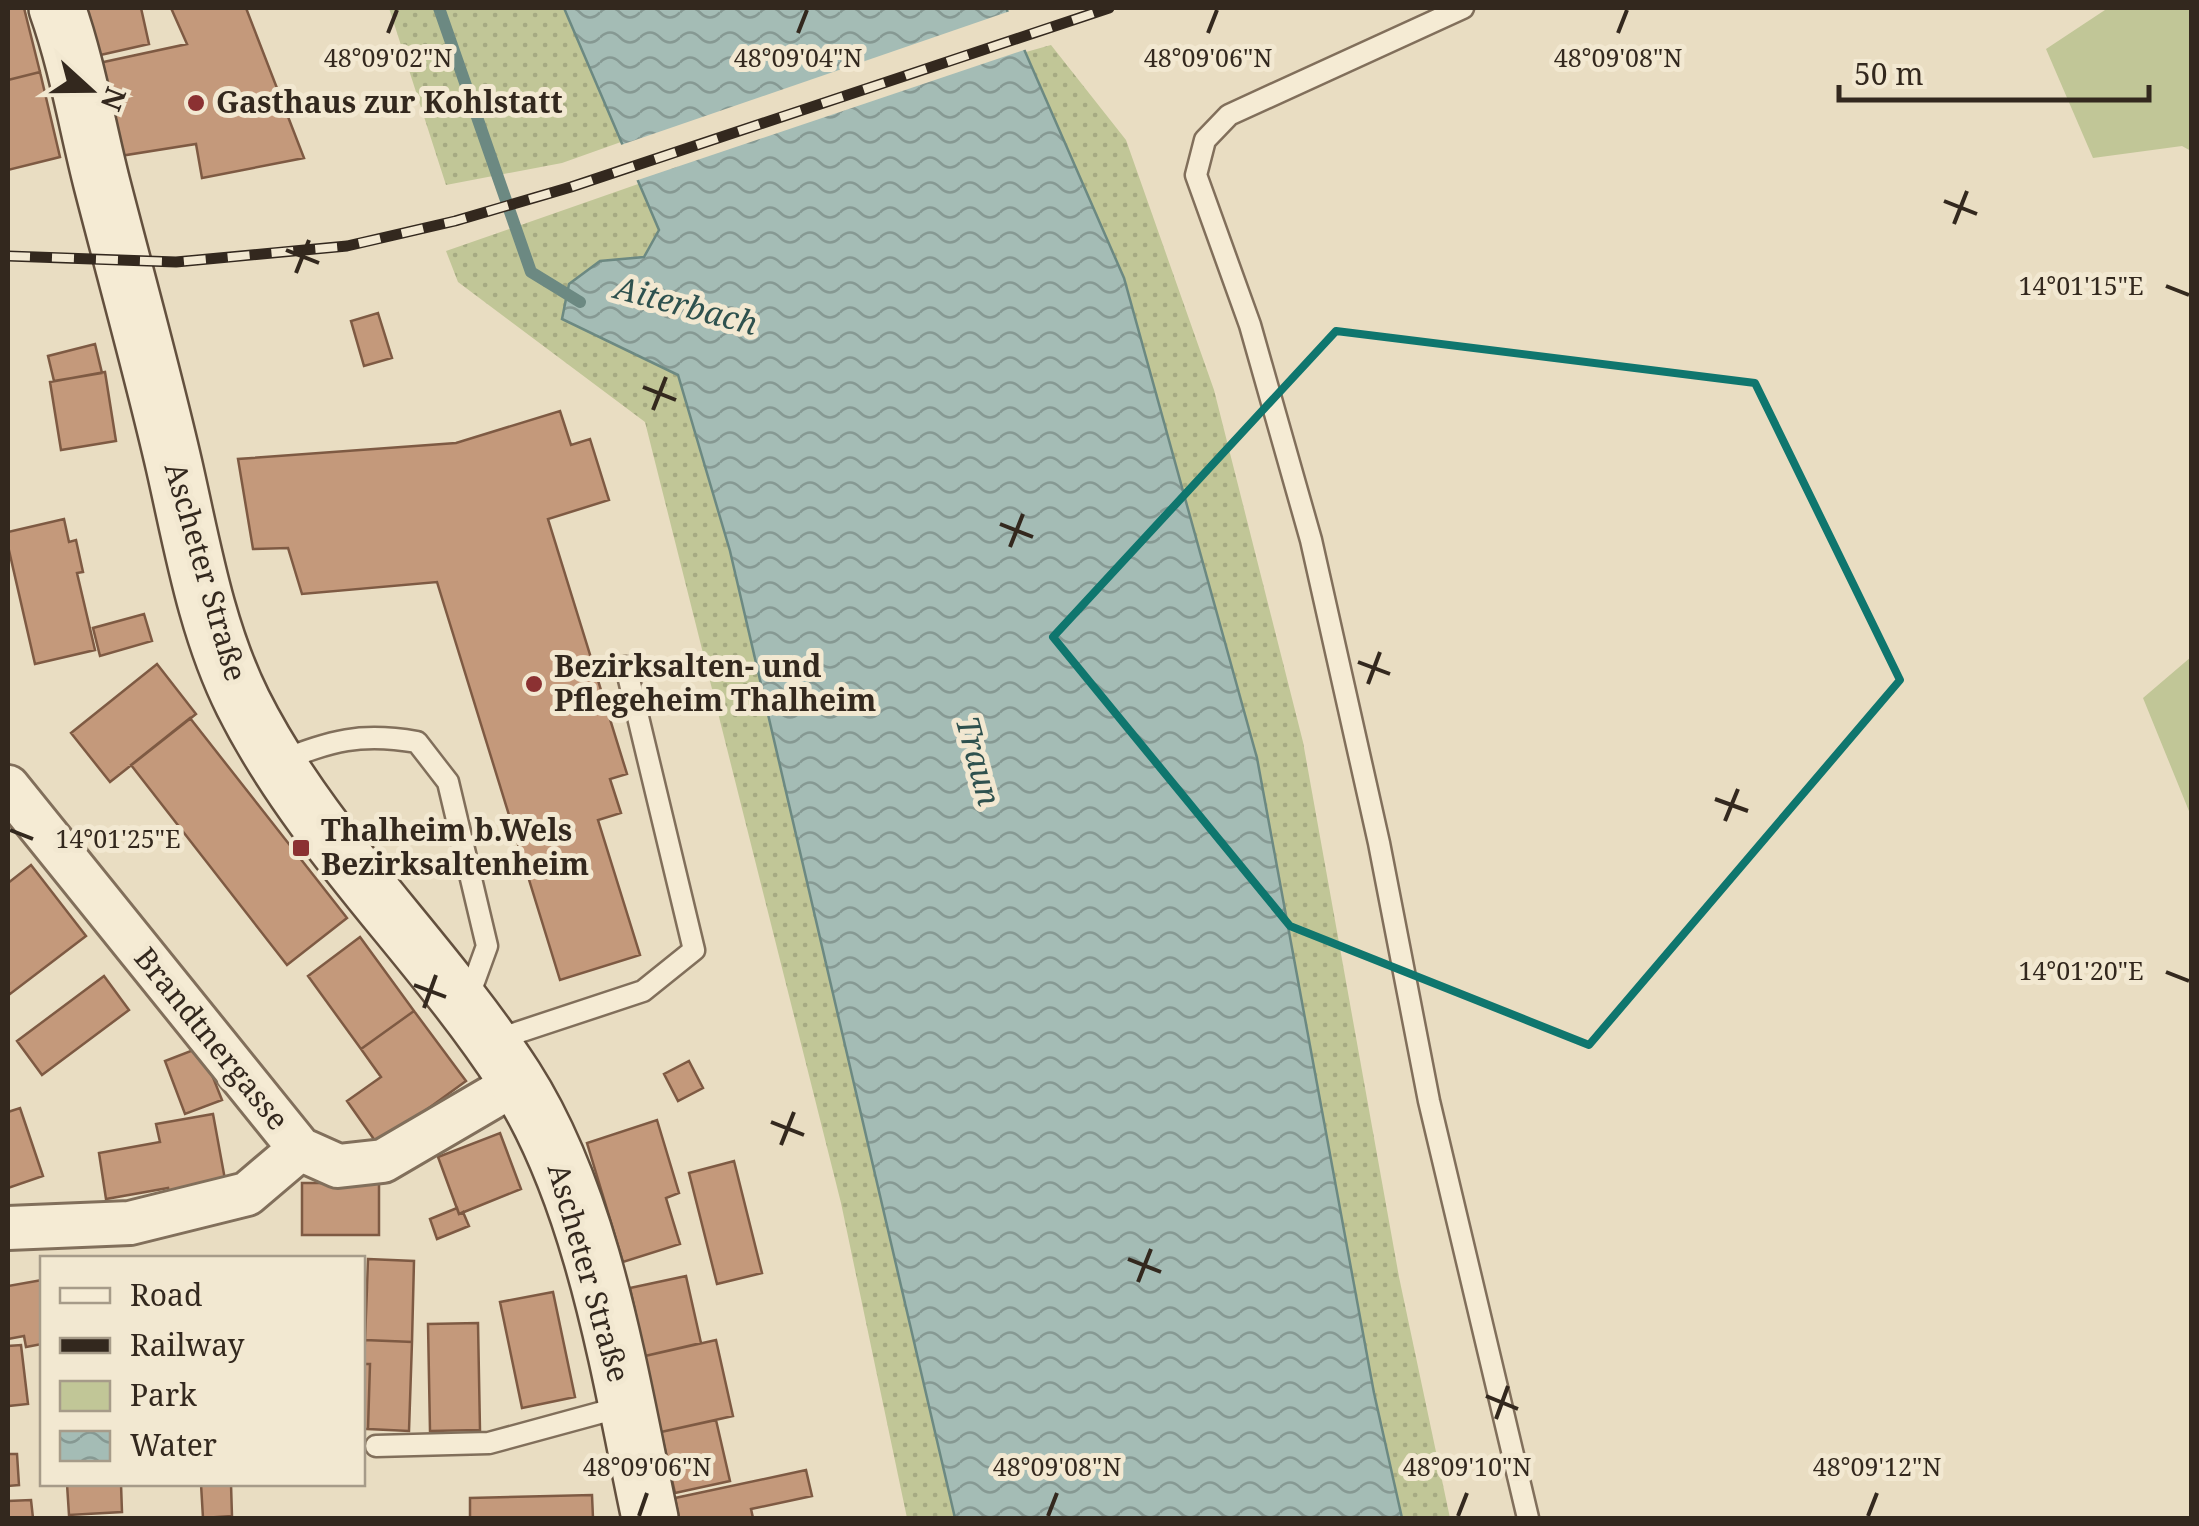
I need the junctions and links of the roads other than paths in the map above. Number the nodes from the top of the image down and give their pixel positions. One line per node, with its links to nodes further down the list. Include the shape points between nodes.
1 (57, 8): 4 (main road, Ascheter Straße, via 203,589 242,701)
2 (1464, 8): 12 (lane, via 1229,115 1205,140 1196,175 1250,324 1311,540 1429,1100)
3 (626, 666): 6 (lane, via 694,950 643,991)
4 (277, 762): 6 (main road, Ascheter Straße); 6 (lane, via 334,740 380,736 417,742 448,782 488,946)
5 (8, 788): 7 (street, Brandtnergasse)
6 (491, 1043): 7 (street, Brandtnergasse, via 383,1161 338,1166); 9 (main road, Ascheter Straße, via 548,1140 576,1210)
7 (300, 1149): 8 (street, via 247,1194 130,1222)
8 (8, 1228)
9 (626, 1406): 10 (lane, via 489,1443); 11 (main road, Ascheter Straße)
10 (376, 1446)
11 (650, 1518)
12 (1528, 1518)

